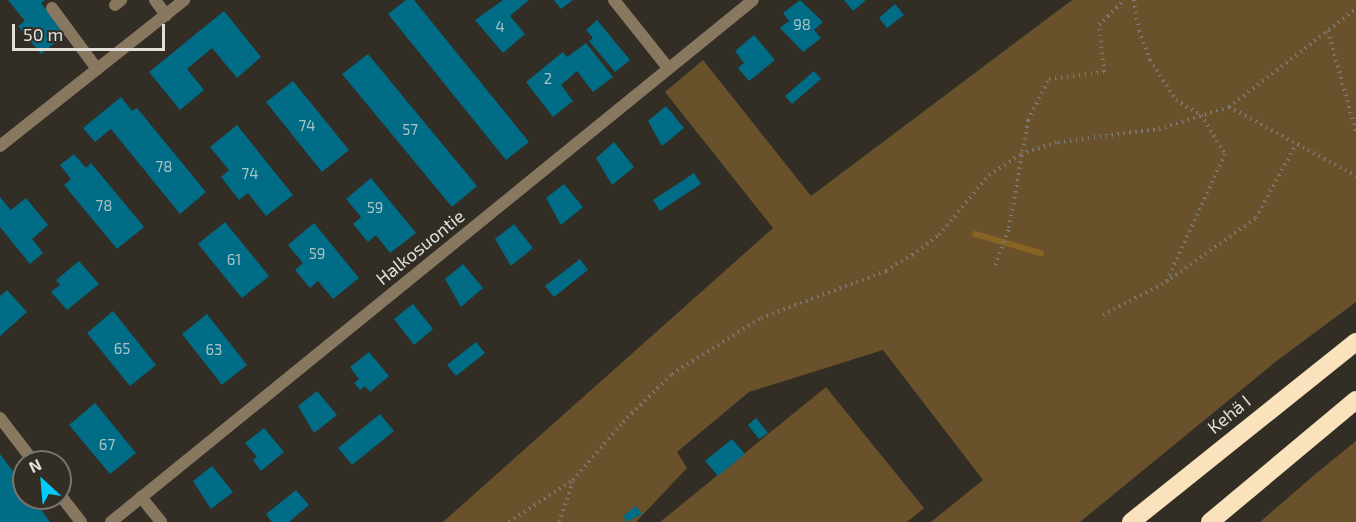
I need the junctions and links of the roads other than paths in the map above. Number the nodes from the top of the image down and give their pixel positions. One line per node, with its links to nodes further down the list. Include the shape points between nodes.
1 (155, 0): 6 (street)
2 (184, 0): 6 (street)
3 (614, 0): 7 (street)
4 (753, 0): 7 (street, Halkosuontie)
5 (52, 8): 8 (street)
6 (166, 15): 8 (street)
7 (668, 68): 15 (street, Halkosuontie)
8 (97, 69): 9 (street)
9 (0, 146)
10 (1356, 342): 20 (highway, Kehä I)
11 (1356, 400): 14 (highway)
12 (0, 418): 13 (street)
13 (25, 450)
14 (1294, 450): 21 (highway); 22 (highway)
15 (141, 497): 18 (street, Halkosuontie); 19 (street)
16 (72, 510): 17 (street)
17 (81, 522)
18 (111, 522)
19 (161, 522)
20 (1131, 522)
21 (1210, 522)
22 (1225, 522)

